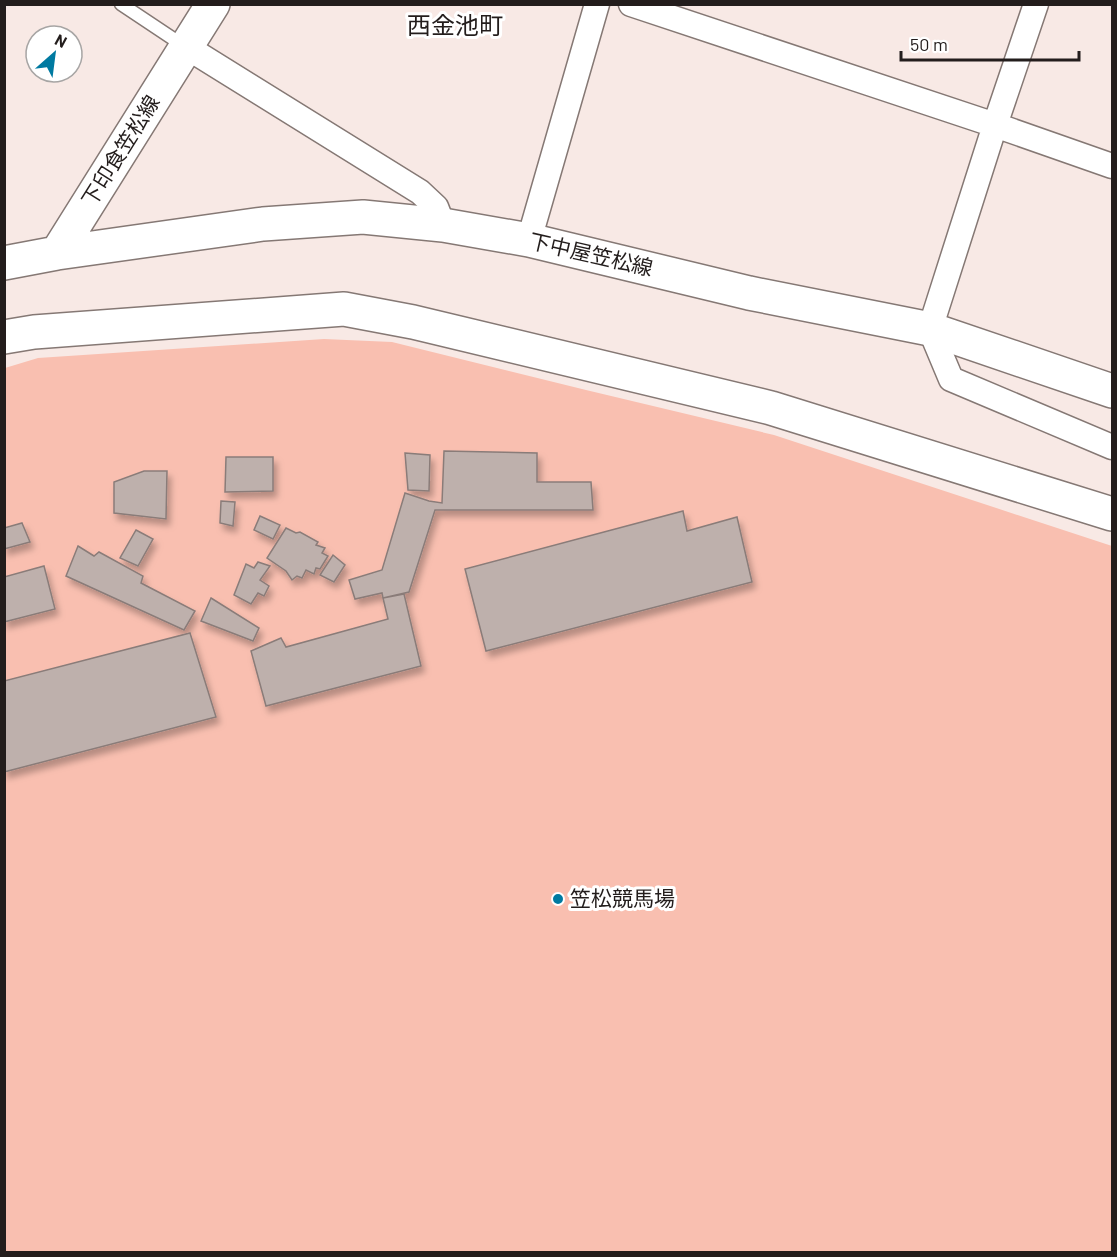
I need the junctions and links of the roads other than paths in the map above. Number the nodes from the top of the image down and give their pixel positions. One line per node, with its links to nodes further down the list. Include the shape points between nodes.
1 (121, 4): 6 (lane)
2 (213, 4): 6 (main road, 下印食笠松線)
3 (597, 4): 10 (street)
4 (631, 4): 7 (street)
5 (1036, 4): 7 (street)
6 (185, 46): 9 (street, via 420,192 436,207); 11 (main road, 下印食笠松線)
7 (995, 125): 8 (street); 13 (street)
8 (1113, 166)
9 (443, 225): 10 (main road, 下中屋笠松線); 11 (main road, 下中屋笠松線, via 363,217 263,224)
10 (529, 240): 13 (main road, 下中屋笠松線, via 749,293)
11 (57, 253): 12 (main road)
12 (4, 263)
13 (930, 329): 15 (main road, 下中屋笠松線); 16 (street, via 951,379)
14 (4, 337): 17 (main road, via 344,309 771,408)
15 (1113, 391)
16 (1113, 447)
17 (1113, 514)

